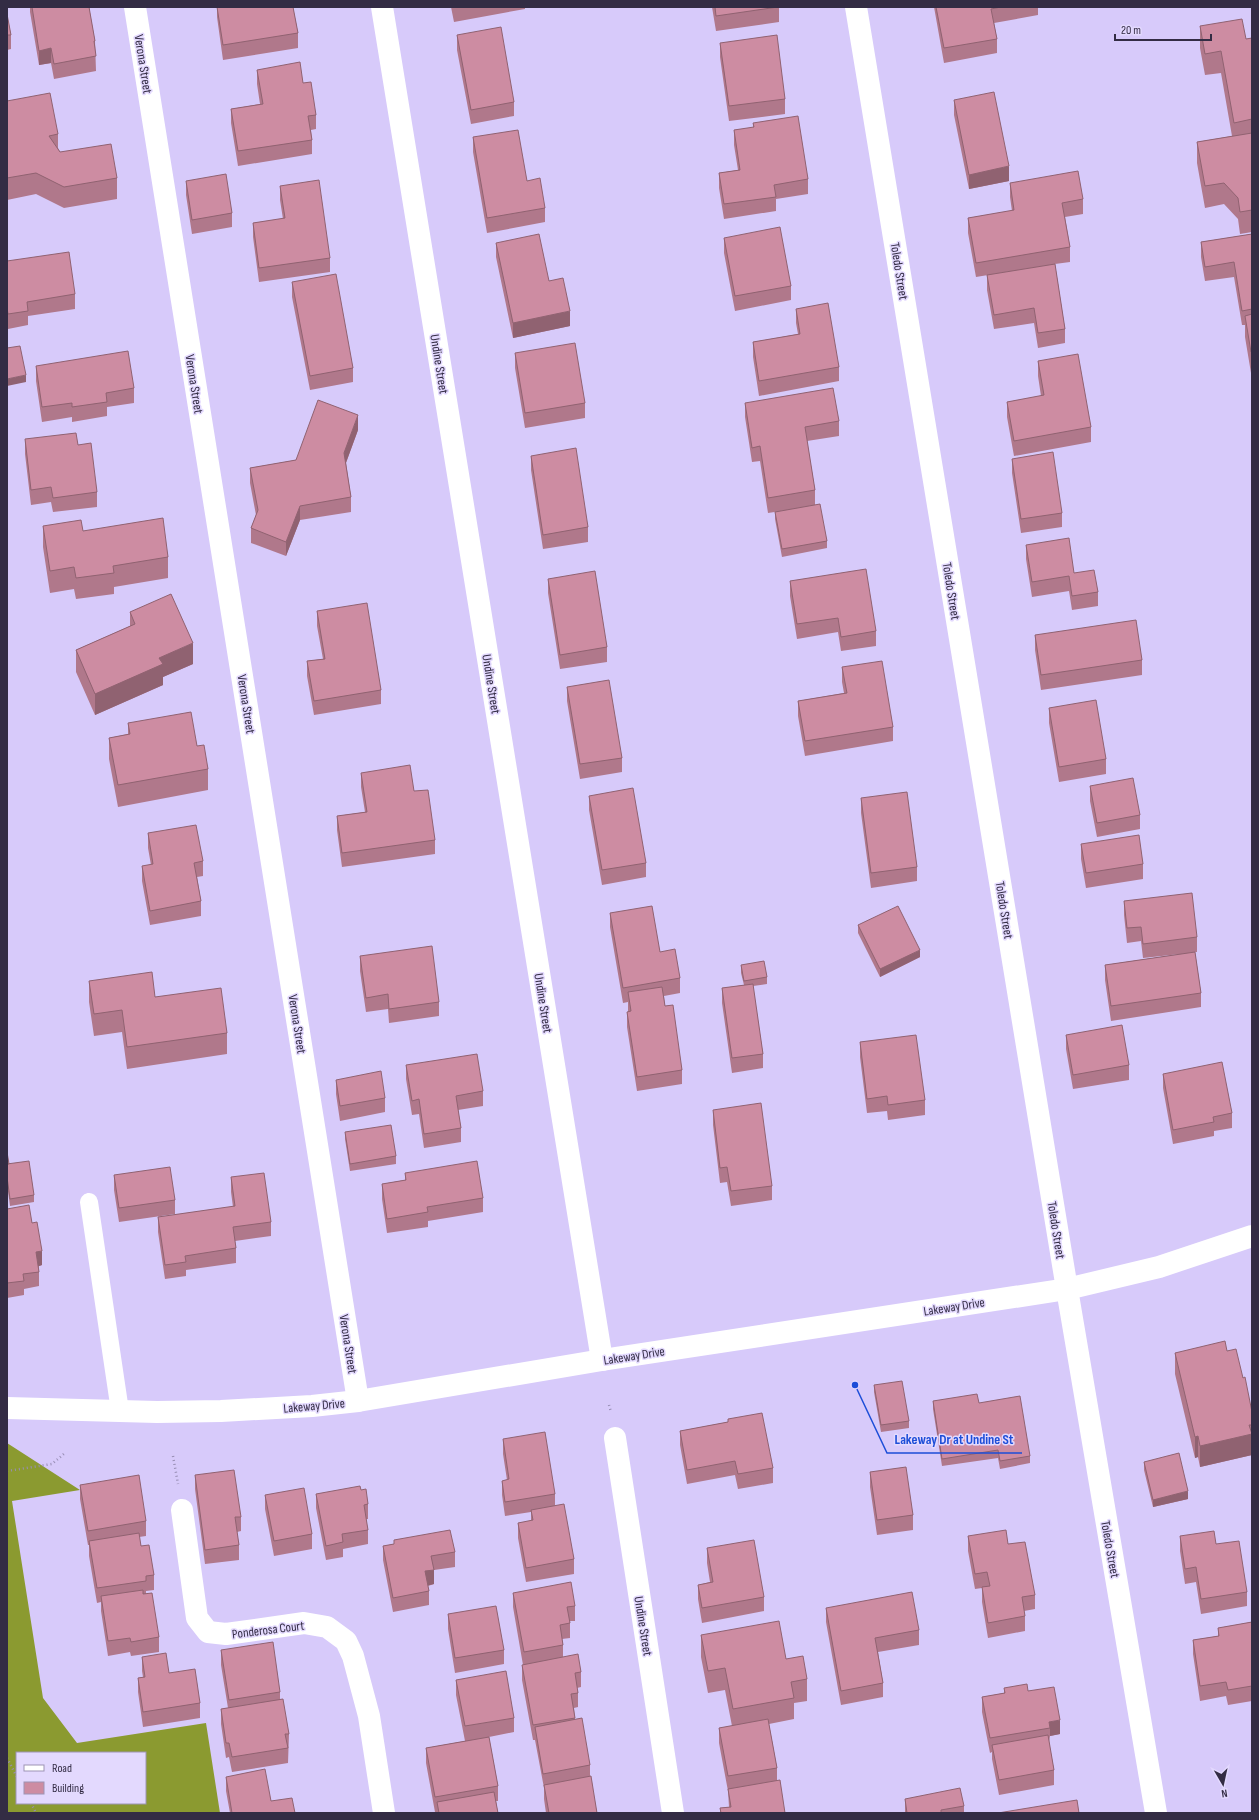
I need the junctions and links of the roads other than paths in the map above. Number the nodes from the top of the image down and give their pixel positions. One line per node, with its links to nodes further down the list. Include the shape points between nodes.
1 (135, 7): 8 (street, Verona Street)
2 (382, 7): 7 (street, Undine Street)
3 (856, 7): 6 (street, Toledo Street)
4 (89, 1202): 10 (lane)
5 (1252, 1236): 6 (street, Lakeway Drive, via 1158,1267)
6 (1067, 1289): 7 (street, Lakeway Drive); 15 (street, Toledo Street)
7 (602, 1360): 8 (street, Lakeway Drive)
8 (358, 1401): 10 (street, Lakeway Drive, via 221,1411)
9 (7, 1408): 10 (street, Lakeway Drive)
10 (120, 1411)
11 (615, 1438): 14 (street, Undine Street)
12 (182, 1510): 13 (street, Ponderosa Court, via 197,1618 208,1632 226,1634 304,1623 327,1627 346,1641 353,1656 369,1716)
13 (384, 1813)
14 (673, 1813)
15 (1156, 1813)

